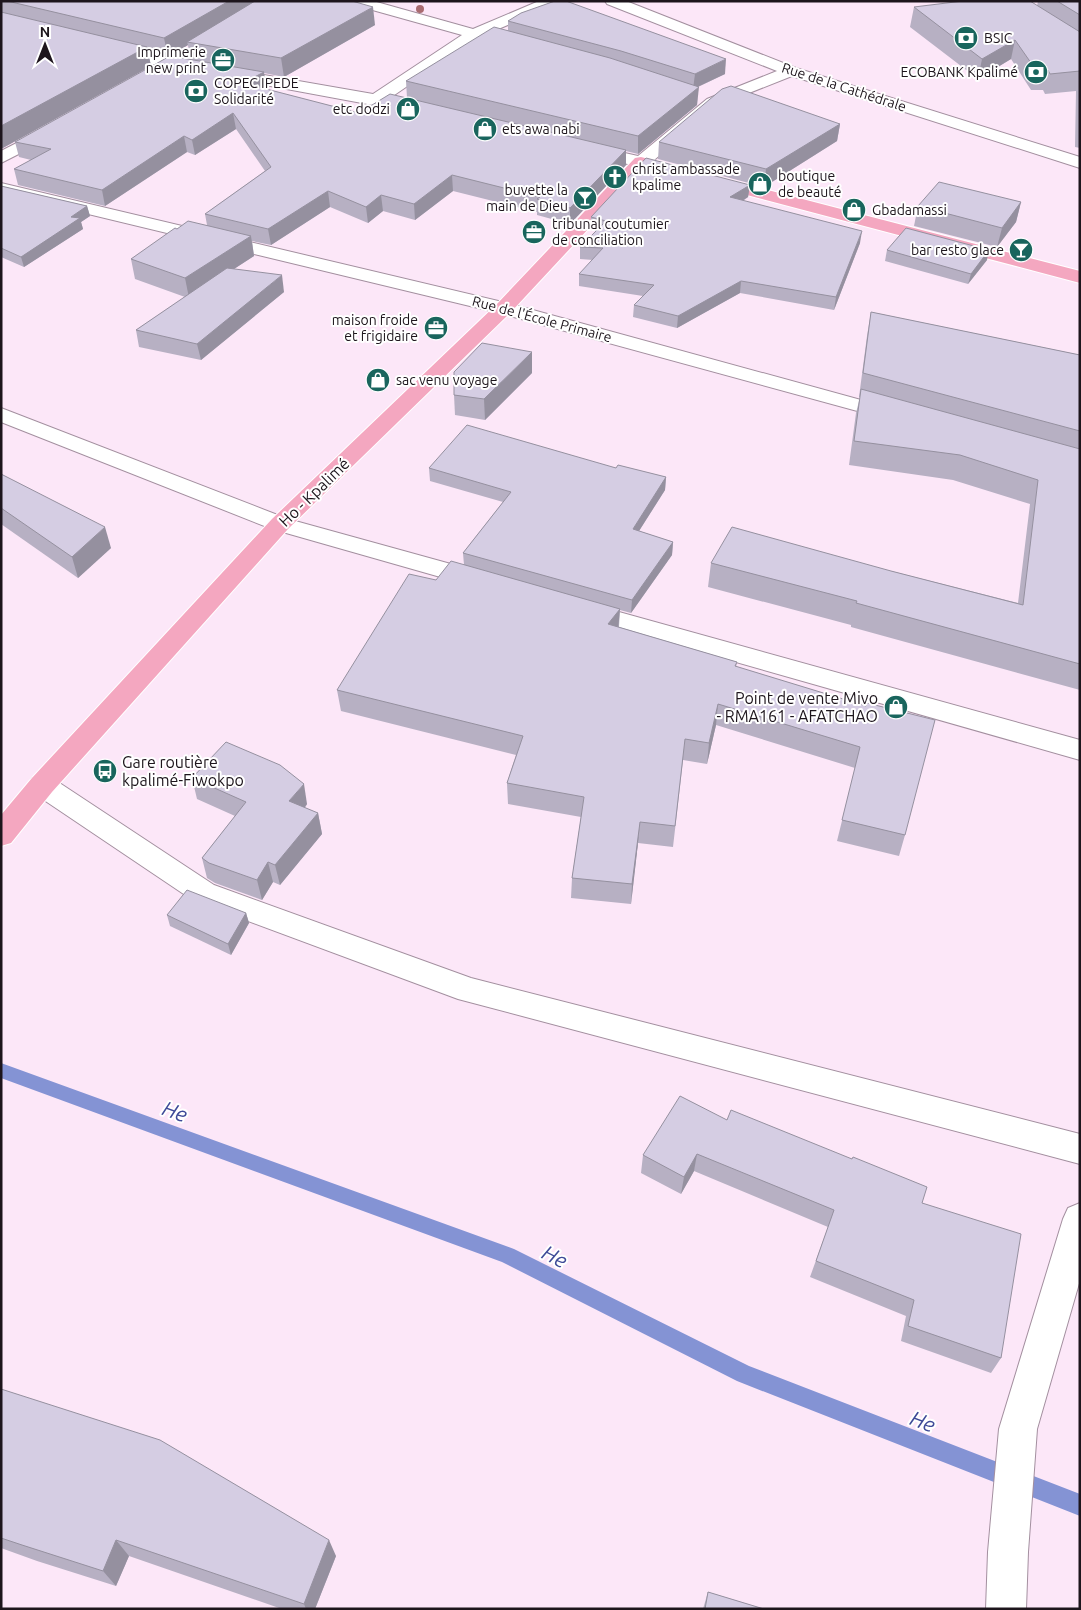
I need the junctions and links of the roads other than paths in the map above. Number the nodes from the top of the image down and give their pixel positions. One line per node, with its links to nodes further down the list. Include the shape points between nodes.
1 (356, 1): 4 (street)
2 (552, 1): 4 (street)
3 (612, 1): 9 (street, Rue de la Cathédrale)
4 (473, 34): 6 (street); 12 (street)
5 (95, 46): 8 (street)
6 (530, 48)
7 (195, 50): 8 (street)
8 (170, 64): 10 (street); 12 (street)
9 (791, 71): 13 (street); 19 (street, Rue de la Cathédrale)
10 (153, 74)
11 (695, 96): 13 (street)
12 (377, 99): 14 (street)
13 (713, 102): 18 (street)
14 (433, 113)
15 (60, 125): 17 (street)
16 (575, 146): 18 (street)
17 (1, 158)
18 (641, 162): 21 (main road); 22 (main road, Ho - Kpalimé)
19 (1080, 162)
20 (1, 188): 22 (street, Rue de l'École Primaire)
21 (1080, 277)
22 (504, 308): 24 (street, Rue de l'École Primaire); 25 (main road, Ho - Kpalimé)
23 (1, 414): 25 (street)
24 (916, 421)
25 (280, 524): 26 (street); 29 (main road, Ho - Kpalimé)
26 (499, 586)
27 (566, 605): 28 (street)
28 (1080, 750)
29 (42, 785): 30 (main road, Ho - Kpalimé); 31 (street, via 204,893 469,990)
30 (1, 835)
31 (1080, 1149)
32 (1080, 1219): 33 (street, via 1018,1428)
33 (1006, 1609)

